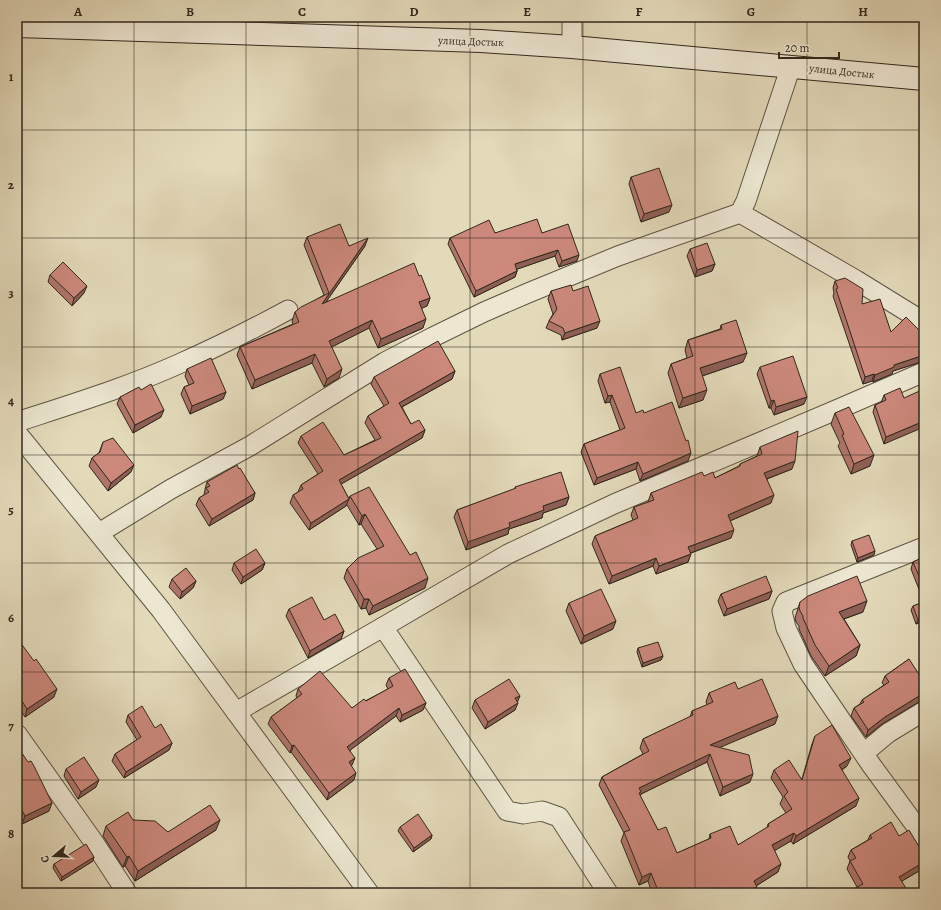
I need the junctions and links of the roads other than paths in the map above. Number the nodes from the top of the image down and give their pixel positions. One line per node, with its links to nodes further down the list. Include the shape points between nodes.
1 (572, 17): 3 (street)
2 (17, 26): 3 (main road, улица Достык, via 473,41)
3 (572, 47): 4 (main road, улица Достык)
4 (791, 66): 5 (main road, улица Достык); 6 (street)
5 (924, 80)
6 (740, 213): 8 (street); 12 (street, via 604,262 484,312 439,334 385,362 250,446 171,489)
7 (288, 310): 10 (street, via 180,364 95,397)
8 (924, 322)
9 (924, 372): 14 (street, via 600,510 508,554)
10 (17, 422)
11 (17, 433): 12 (street)
12 (99, 533): 16 (street, via 161,610)
13 (924, 547): 18 (street, via 786,602 782,611 786,628 803,664)
14 (383, 627): 16 (street); 22 (street, via 507,811 523,814 542,810 559,817)
15 (924, 711): 18 (street, via 888,733)
16 (236, 712): 21 (street)
17 (17, 734): 20 (street)
18 (864, 753): 19 (street)
19 (924, 837)
20 (127, 893)
21 (369, 893)
22 (608, 893)

